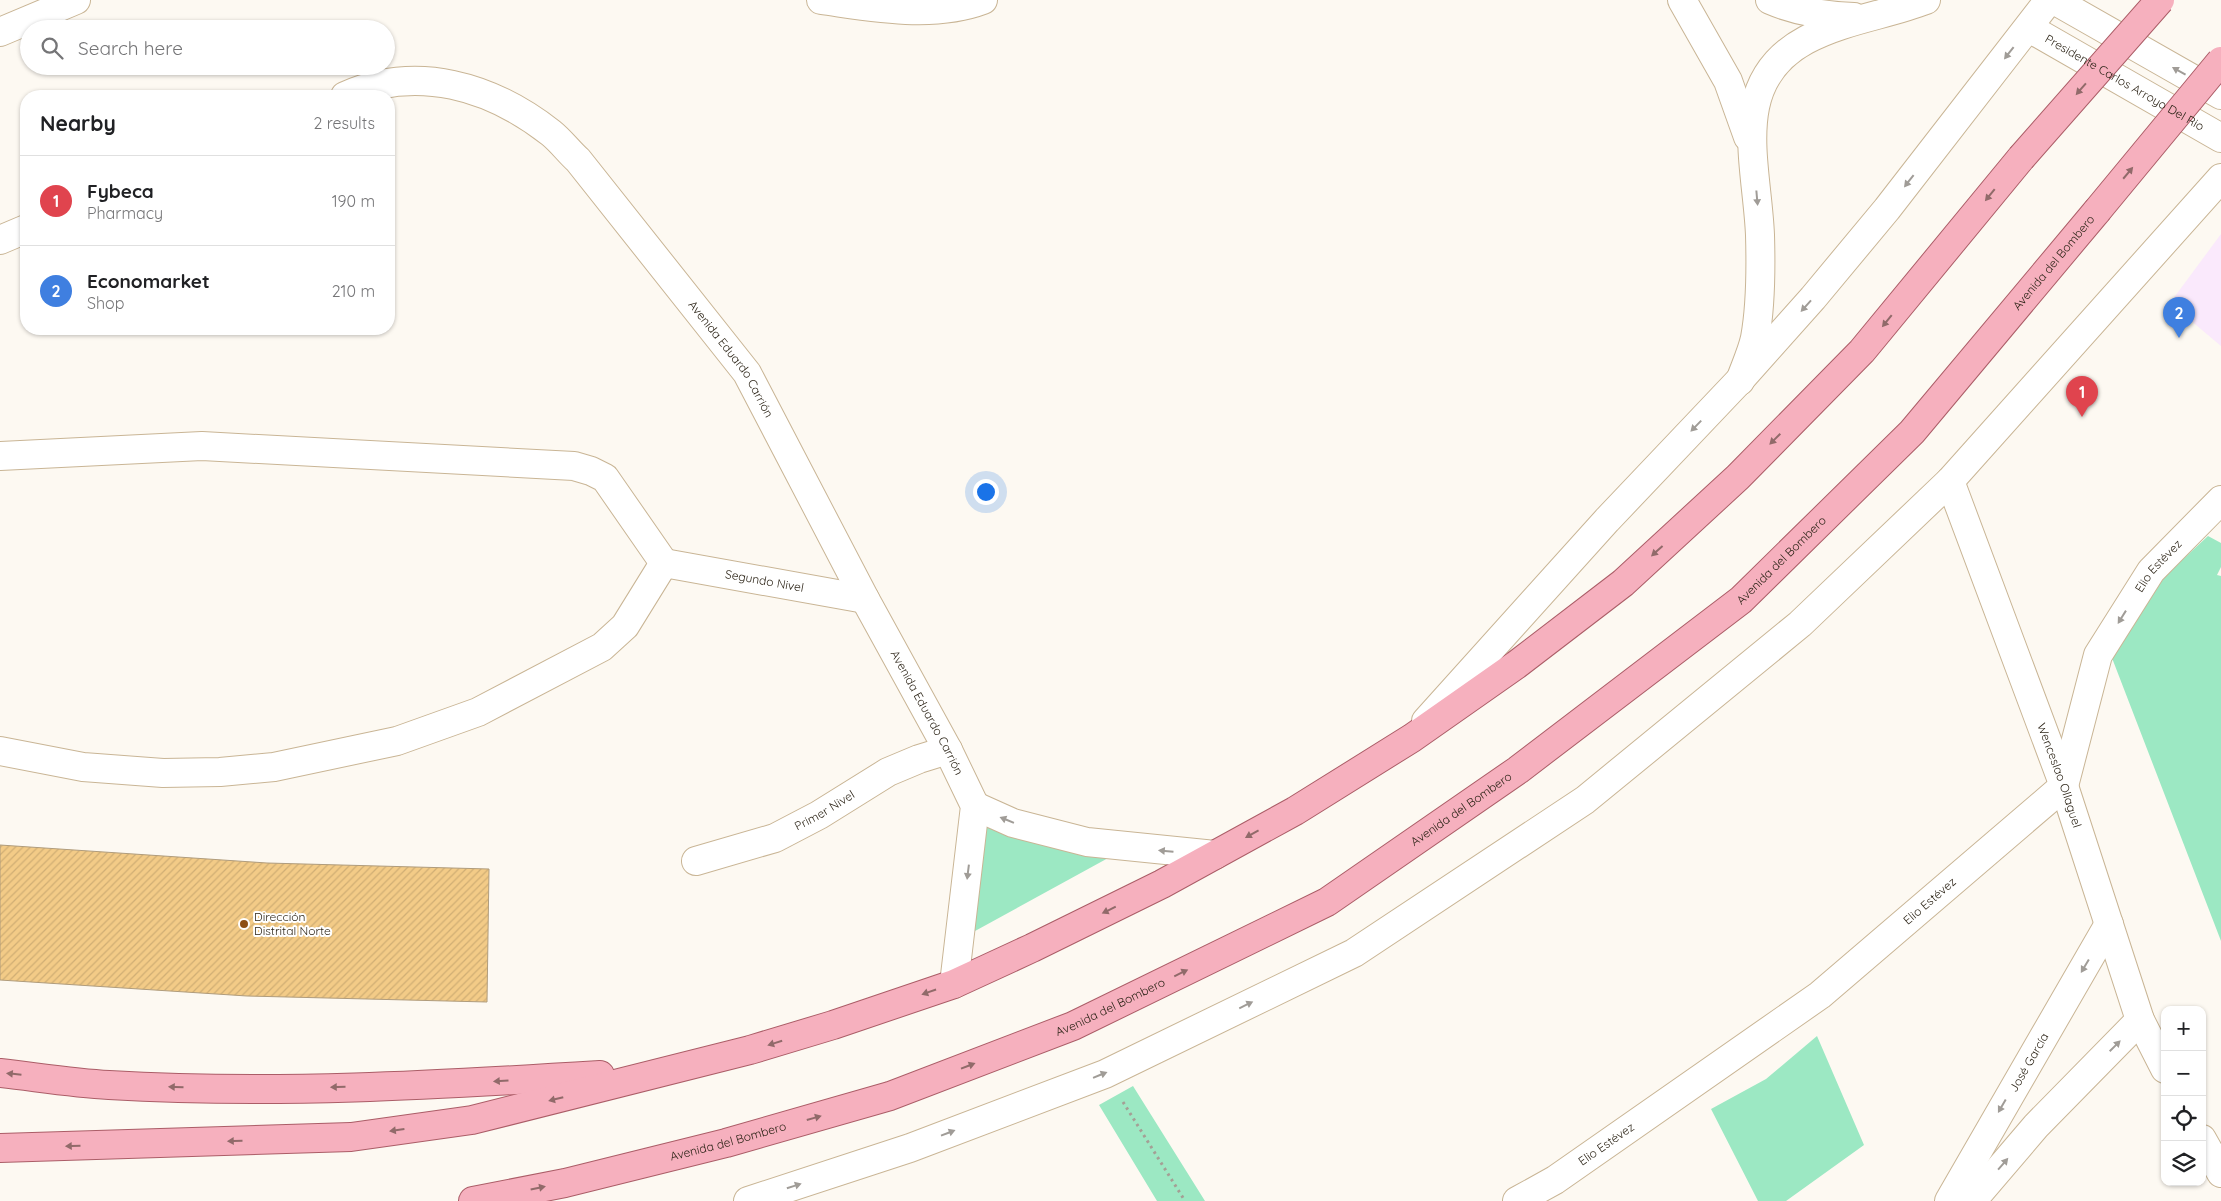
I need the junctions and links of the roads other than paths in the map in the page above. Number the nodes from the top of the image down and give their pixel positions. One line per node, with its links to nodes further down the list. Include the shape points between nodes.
1 (76, 0): 11 (street)
2 (821, 0): 3 (street, via 930,10 957,8)
3 (983, 0)
4 (1682, 0): 19 (street, via 1728,81)
5 (1770, 0): 10 (street, via 1818,15)
6 (1926, 0): 10 (street)
7 (2049, 0): 13 (street)
8 (2054, 0): 17 (street, one-way to 8)
9 (2160, 0): 29 (main road, one-way to 29, bridge, via 2021,158 1862,352 1738,477 1623,583 1516,666)
10 (1873, 17): 19 (street, via 1807,39 1786,53 1767,74 1757,95)
11 (28, 20)
12 (20, 24): 14 (street)
13 (2029, 28): 18 (street, Presidente Carlos Arroyo Del Rio); 23 (street, one-way to 23, via 1814,298)
14 (0, 32)
15 (2221, 60): 45 (main road, Avenida del Bombero, one-way to 15, bridge, via 565,1183 716,1145 890,1096 1073,1026 1327,902 1518,770 1741,600 1912,432)
16 (359, 90): 28 (street, Avenida Eduardo Carrión, via 412,80 447,83 487,96 552,134 578,160 747,373)
17 (2221, 94)
18 (2221, 138)
19 (1752, 150): 23 (street, one-way to 23, via 1760,235 1759,304 1754,339)
20 (2221, 178): 25 (street)
21 (20, 232): 22 (street)
22 (0, 240)
23 (1739, 382): 29 (street, one-way to 29, via 1606,520)
24 (0, 456): 27 (street, via 202,446 574,466 592,470 605,478)
25 (1950, 482): 32 (street, Wenceslao Ollaguel); 46 (street, one-way to 25, via 910,1148 1105,1074 1354,953 1585,800 1800,624)
26 (2221, 500): 32 (street, Elio Estévez, one-way to 32, via 2151,572 2098,655)
27 (664, 563): 28 (street, Segundo Nivel); 31 (street, via 625,626 602,647 478,712 397,741 274,767 210,772 163,773 83,767)
28 (865, 599): 30 (street, Avenida Eduardo Carrión)
29 (1412, 738): 34 (main road, one-way to 34, via 1295,811)
30 (948, 750): 33 (street, Avenida Eduardo Carrión); 35 (street, Primer Nivel, via 888,772 775,838)
31 (0, 751)
32 (2064, 786): 36 (street, Wenceslao Ollaguel); 47 (street, Elio Estévez, via 1820,995 1555,1180)
33 (975, 806): 34 (street, one-way to 33, via 1087,842 1013,823); 37 (street, one-way to 37)
34 (1215, 855): 37 (main road, one-way to 37)
35 (696, 861)
36 (2109, 924): 38 (street, Wenceslao Ollaguel); 48 (street, José García, one-way to 48)
37 (954, 984): 40 (main road, one-way to 40, via 833,1025)
38 (2140, 1020): 39 (street, Wenceslao Ollaguel); 49 (street, one-way to 38, via 2036,1126)
39 (2161, 1061)
40 (672, 1070): 41 (main road, one-way to 41, via 438,1085 226,1089 108,1085); 43 (main road, one-way to 43, via 472,1120 351,1137)
41 (0, 1072)
42 (2203, 1141): 44 (street)
43 (0, 1148)
44 (2221, 1173)
45 (473, 1201)
46 (748, 1201)
47 (1517, 1201)
48 (1949, 1201)
49 (1972, 1201)

